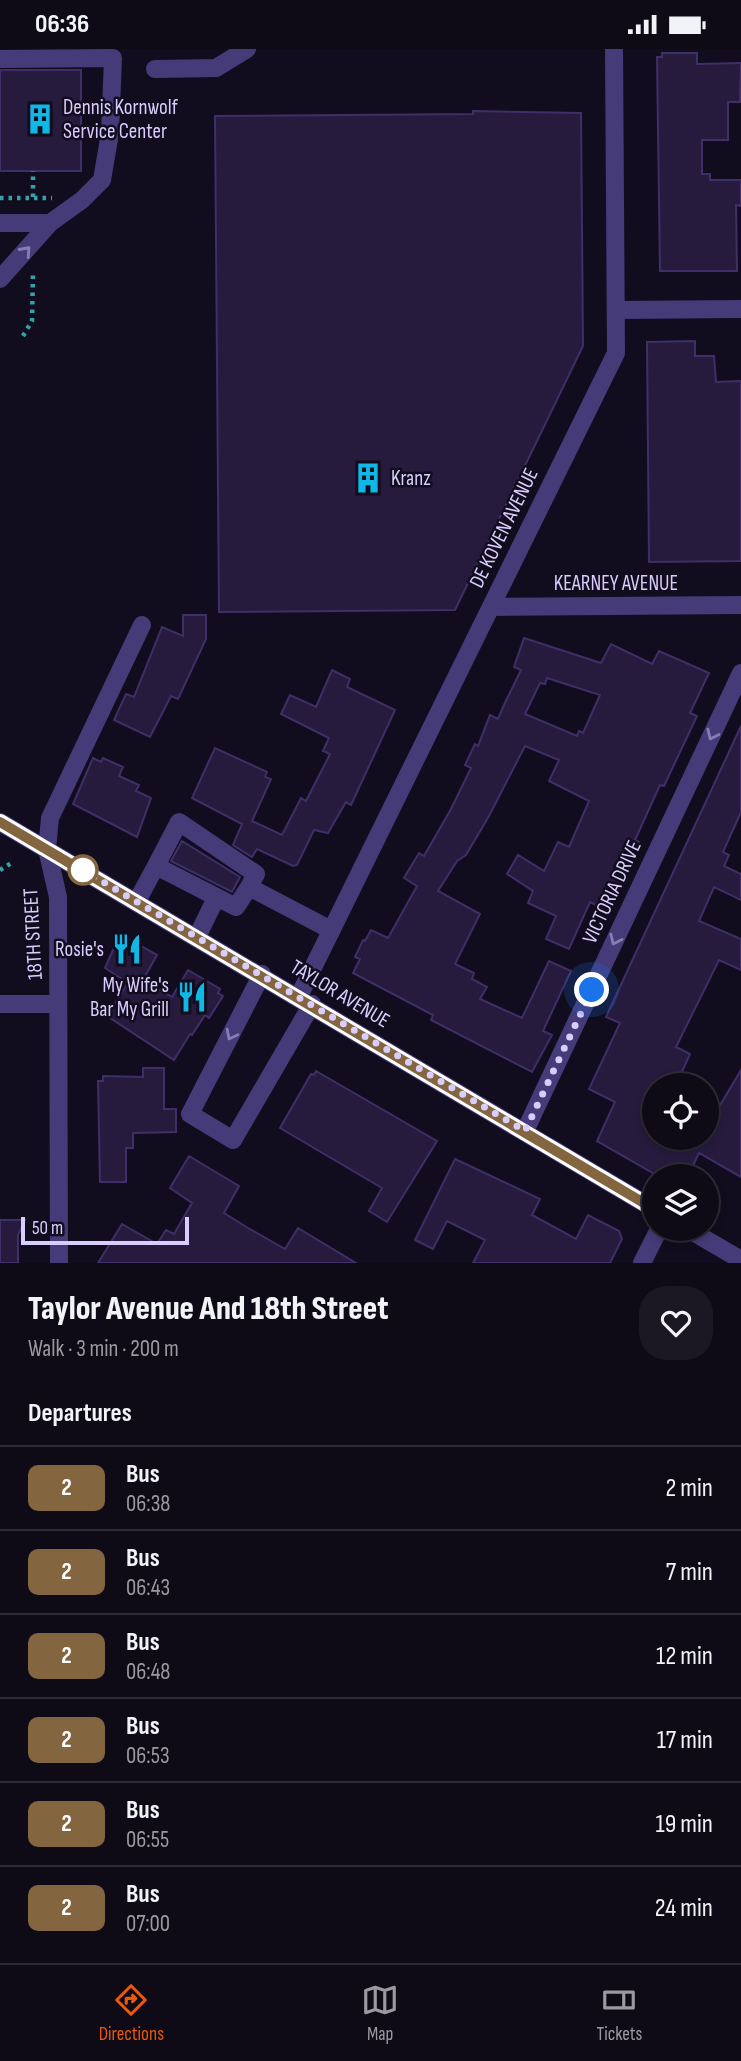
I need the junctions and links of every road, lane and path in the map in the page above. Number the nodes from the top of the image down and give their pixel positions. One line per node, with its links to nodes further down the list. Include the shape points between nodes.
1 (247, 49): 4 (street, via 216,68)
2 (614, 49): 14 (street, DE KOVEN AVENUE)
3 (0, 59): 10 (street, via 113,58 110,133 102,180)
4 (155, 69)
5 (33, 171): 6 (path)
6 (33, 197): 7 (path); 8 (path)
7 (0, 198)
8 (63, 199)
9 (0, 223): 10 (street)
10 (50, 223): 12 (street, one-way to 10)
11 (33, 265): 15 (path, via 32,321)
12 (0, 279)
13 (741, 309): 14 (street)
14 (616, 310): 17 (street, DE KOVEN AVENUE, via 616,353)
15 (23, 336)
16 (741, 605): 17 (street, KEARNEY AVENUE)
17 (491, 607): 28 (street, DE KOVEN AVENUE)
18 (142, 625): 21 (street, 18TH STREET, via 50,818)
19 (741, 673): 34 (street, VICTORIA DRIVE, one-way to 34)
20 (0, 822): 21 (street, TAYLOR AVENUE)
21 (47, 849): 27 (street, TAYLOR AVENUE); 33 (street, 18TH STREET, via 58,897)
22 (13, 862): 24 (path)
23 (156, 866): 25 (street, via 179,822 256,874); 26 (street); 27 (street)
24 (0, 870)
25 (249, 887): 26 (street, via 236,907); 28 (street)
26 (216, 898): 29 (street)
27 (137, 901): 29 (street, TAYLOR AVENUE)
28 (331, 930): 31 (street, DE KOVEN AVENUE)
29 (197, 936): 30 (street, TAYLOR AVENUE)
30 (262, 974): 31 (street, TAYLOR AVENUE); 31 (street, DE KOVEN AVENUE, one-way to 31, via 190,1114 233,1140)
31 (305, 1000): 34 (street, TAYLOR AVENUE)
32 (0, 1004): 33 (street)
33 (58, 1004): 39 (street, 18TH STREET)
34 (525, 1131): 35 (street, TAYLOR AVENUE)
35 (642, 1202)
36 (653, 1241): 40 (street)
37 (709, 1241): 38 (street)
38 (741, 1260)
39 (59, 1263)
40 (642, 1263)

